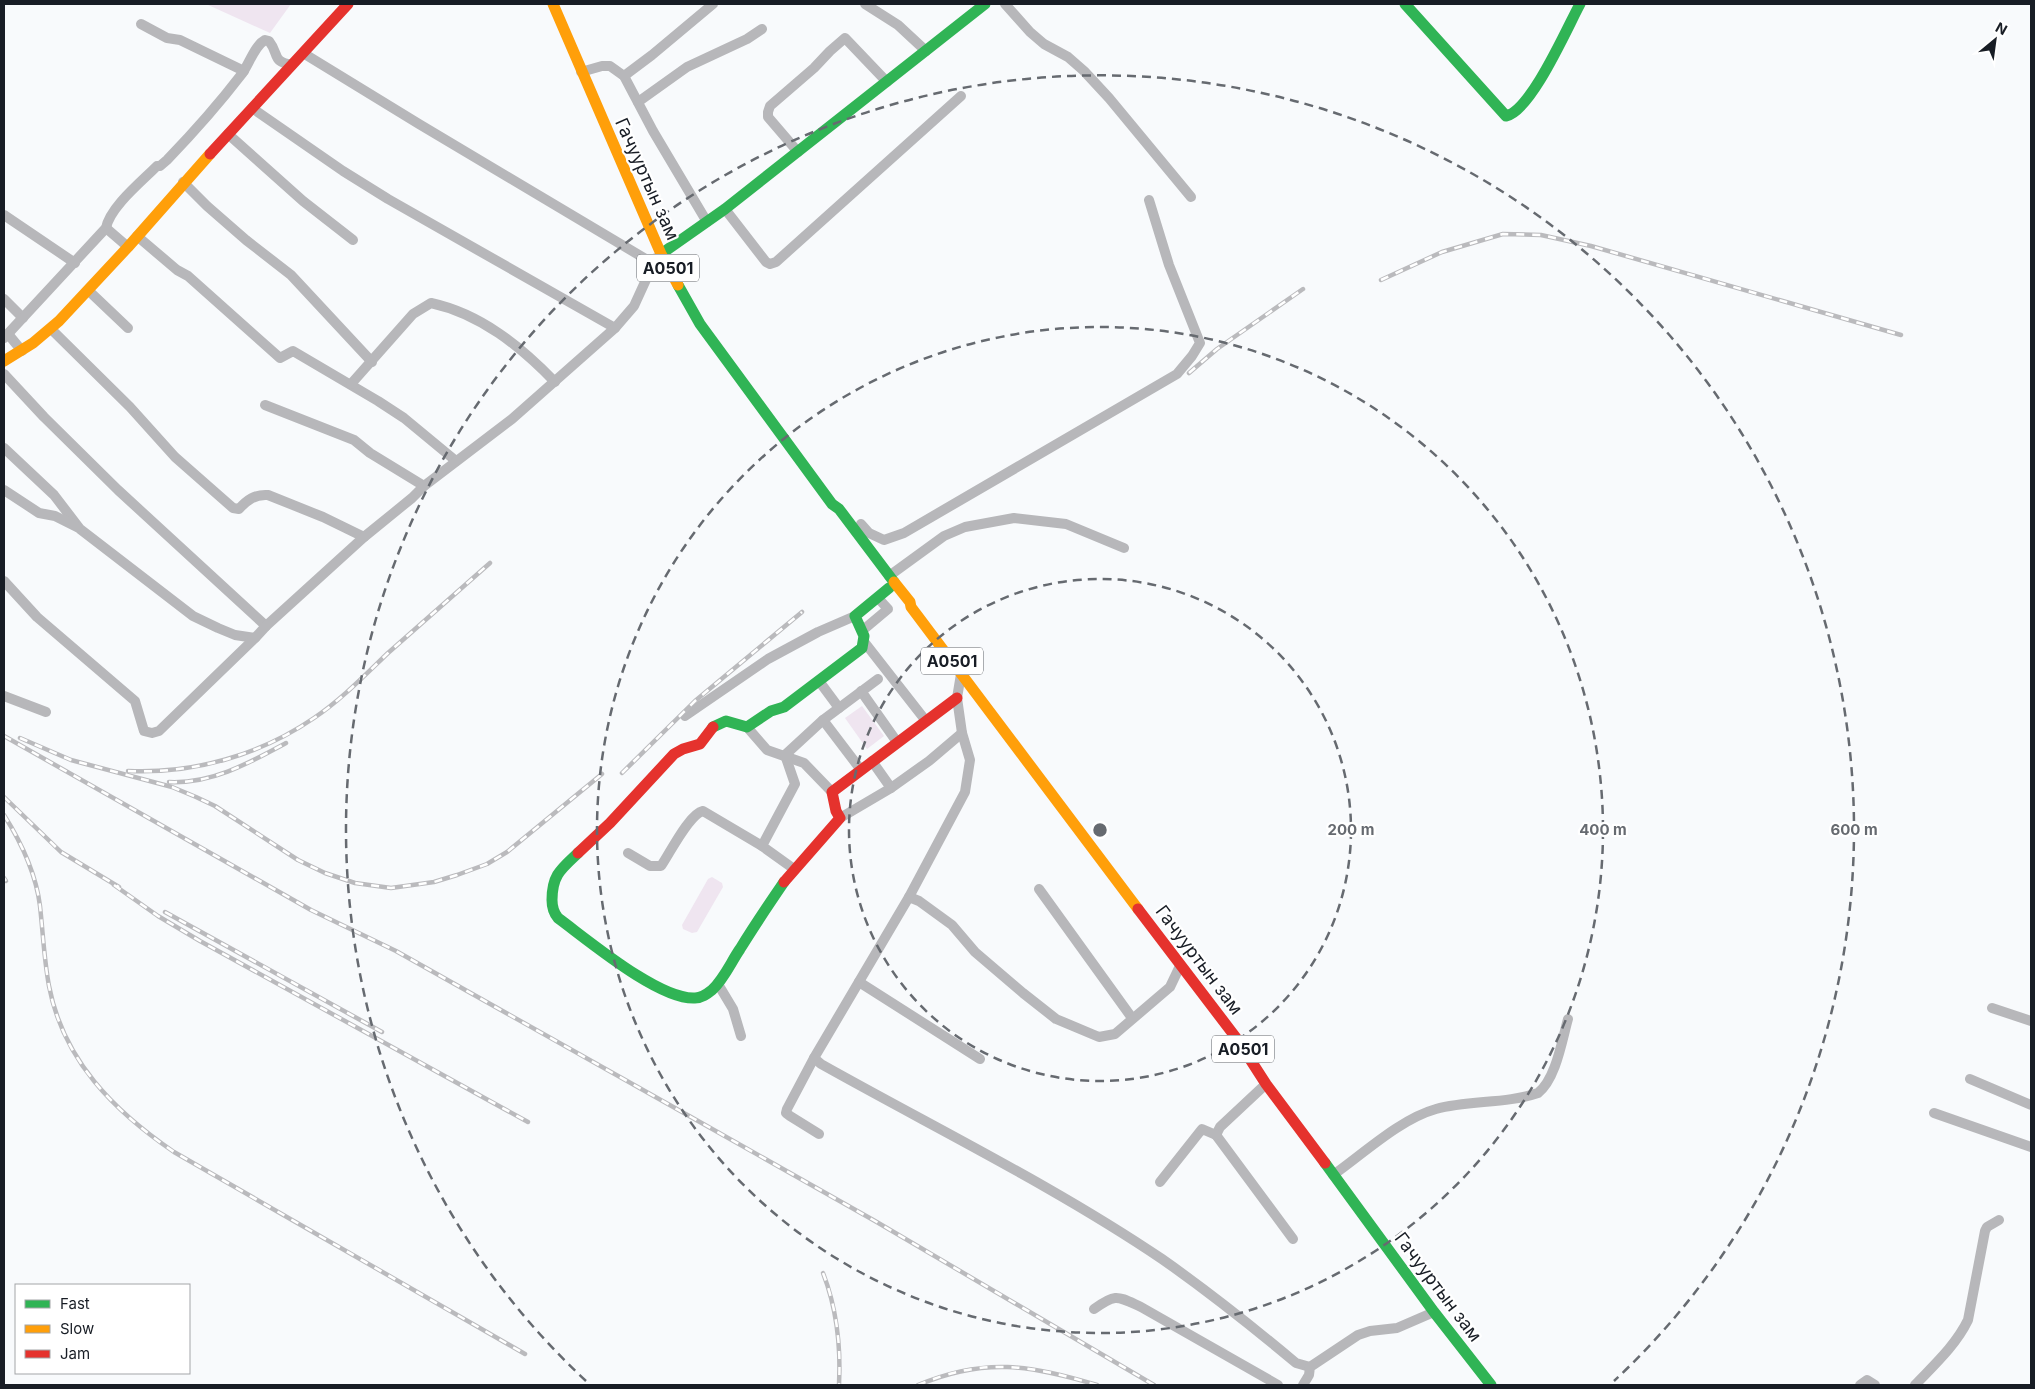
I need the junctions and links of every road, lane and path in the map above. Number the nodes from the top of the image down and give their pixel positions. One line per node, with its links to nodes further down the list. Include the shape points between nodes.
1 (348, 4): 12 (main road)
2 (552, 4): 15 (main road, Гачууртын зам / A0501)
3 (713, 4): 16 (street)
4 (865, 4): 11 (street, via 898,25)
5 (1006, 4): 24 (street, via 1030,32 1068,57 1109,98)
6 (1405, 4): 7 (main road, via 1506,116 1524,105 1536,87)
7 (1580, 4)
8 (982, 5): 11 (main road)
9 (140, 24): 14 (street)
10 (762, 29): 19 (street, via 687,67)
11 (926, 51): 17 (main road)
12 (303, 53): 13 (main road); 33 (street, via 419,124)
13 (292, 65): 14 (street, via 278,61 271,43 265,40); 20 (main road)
14 (244, 71): 29 (street, via 206,119 113,212)
15 (581, 72): 16 (street, via 610,66); 33 (main road, Гачууртын зам / A0501)
16 (624, 76): 19 (street)
17 (887, 82): 22 (main road); 22 (street, via 845,38 770,106 768,118)
18 (961, 96): 26 (street, via 776,262 766,262)
19 (638, 102): 28 (street)
20 (252, 108): 21 (main road); 40 (street, via 388,199)
21 (228, 134): 23 (main road); 31 (street, via 303,201)
22 (798, 152): 26 (main road)
23 (183, 182): 30 (main road); 44 (street, via 246,240 291,275)
24 (1191, 197)
25 (1149, 200): 53 (street, via 1200,343 1177,374 897,536 884,540 869,533)
26 (725, 209): 28 (main road)
27 (4, 215): 34 (street)
28 (707, 222): 33 (main road)
29 (106, 228): 32 (street); 34 (street)
30 (137, 236): 32 (main road); 47 (street, via 188,276 280,358 293,351)
31 (353, 240)
32 (128, 247): 35 (main road)
33 (656, 258): 40 (street, via 634,306); 53 (main road, Гачууртын зам / A0501, via 700,324)
34 (75, 263): 37 (street)
35 (88, 290): 38 (main road); 39 (street)
36 (4, 299): 37 (street)
37 (23, 318): 41 (street)
38 (52, 328): 42 (main road); 55 (street, via 175,457 233,508 239,510 259,494 268,495)
39 (128, 328)
40 (615, 328): 46 (street)
41 (6, 336): 42 (street)
42 (22, 350): 43 (main road)
43 (4, 361)
44 (372, 362): 46 (street, via 413,314 431,303 452,308 492,328); 47 (street)
45 (4, 374): 61 (street, via 118,490)
46 (555, 382): 50 (street)
47 (351, 384): 50 (street, via 404,418)
48 (265, 405): 51 (street, via 348,437)
49 (4, 448): 54 (street, via 54,495)
50 (456, 461): 51 (street)
51 (424, 486): 55 (street)
52 (4, 490): 54 (street, via 39,513 55,516)
53 (834, 502): 58 (main road, Гачууртын зам / A0501)
54 (80, 528): 63 (street, via 193,616 235,635)
55 (364, 537): 61 (street)
56 (1124, 548): 58 (street, via 1066,524 1014,518 965,527 944,536)
57 (4, 581): 63 (street, via 37,617 135,701 144,732 159,731)
58 (889, 582): 59 (main road); 65 (main road, Гачууртын зам / A0501, via 910,602)
59 (878, 598): 60 (main road); 62 (street, via 888,609)
60 (856, 616): 62 (main road); 73 (street, via 768,659)
61 (266, 626): 63 (street)
62 (863, 630): 64 (main road)
63 (255, 638)
64 (865, 643): 67 (main road); 75 (street)
65 (962, 674): 70 (street); 90 (main road, Гачууртын зам / A0501)
66 (878, 679): 68 (street)
67 (819, 681): 71 (street); 76 (main road, via 784,707 771,711)
68 (861, 692): 71 (street); 78 (street)
69 (4, 696): 72 (street)
70 (957, 698): 75 (main road); 77 (street)
71 (839, 708): 74 (street)
72 (46, 712)
73 (685, 716)
74 (824, 720): 79 (street); 81 (street)
75 (926, 721): 78 (main road)
76 (747, 727): 79 (street, via 767,750); 92 (main road, via 720,722 700,744 674,754 553,881 552,906 558,918 647,982 695,998 704,996)
77 (962, 733): 82 (street); 89 (street, via 970,760 965,792)
78 (897, 742): 80 (main road)
79 (785, 756): 83 (street, via 804,763); 85 (street, via 795,784)
80 (872, 761): 81 (main road); 82 (street)
81 (861, 770): 83 (main road)
82 (891, 788): 84 (street)
83 (832, 792): 84 (main road)
84 (840, 818): 87 (main road)
85 (762, 846): 86 (street, via 703,811 697,812 690,820 662,866 650,866); 87 (street)
86 (628, 853)
87 (794, 869): 92 (main road, via 762,912)
88 (1039, 889): 94 (street)
89 (909, 897): 91 (street); 94 (street, via 952,925 975,952 1056,1019 1099,1037 1115,1034)
90 (1180, 966): 94 (street, via 1170,987); 101 (main road, Гачууртын зам / A0501, via 1237,1039)
91 (859, 982): 98 (street); 99 (street)
92 (718, 984): 97 (street, via 733,1009)
93 (1992, 1008): 96 (street)
94 (1132, 1018)
95 (1568, 1019): 107 (street, via 1550,1078 1538,1093 1462,1104 1416,1117)
96 (2031, 1021)
97 (741, 1036)
98 (814, 1058): 104 (street, via 786,1113); 113 (street, via 1093,1216 1203,1289 1296,1363)
99 (980, 1059)
100 (1970, 1079): 102 (street)
101 (1266, 1084): 105 (street, via 1220,1127); 107 (main road, Гачууртын зам / A0501)
102 (2031, 1105)
103 (1934, 1113): 106 (street)
104 (819, 1134)
105 (1216, 1135): 108 (street, via 1202,1129); 110 (street)
106 (2031, 1147)
107 (1333, 1175): 112 (main road, Гачууртын зам / A0501)
108 (1160, 1182)
109 (1999, 1220): 119 (street, via 1985,1231 1968,1320 1963,1330)
110 (1292, 1239)
111 (1094, 1309): 114 (street, via 1108,1298 1119,1297 1141,1306)
112 (1434, 1312): 113 (street, via 1397,1328 1358,1336); 116 (main road, Гачууртын зам / A0501)
113 (1310, 1368): 115 (street)
114 (1278, 1385)
115 (1303, 1385)
116 (1491, 1385)
117 (1860, 1385): 118 (street, via 1867,1380)
118 (1876, 1385)
119 (1915, 1385)

